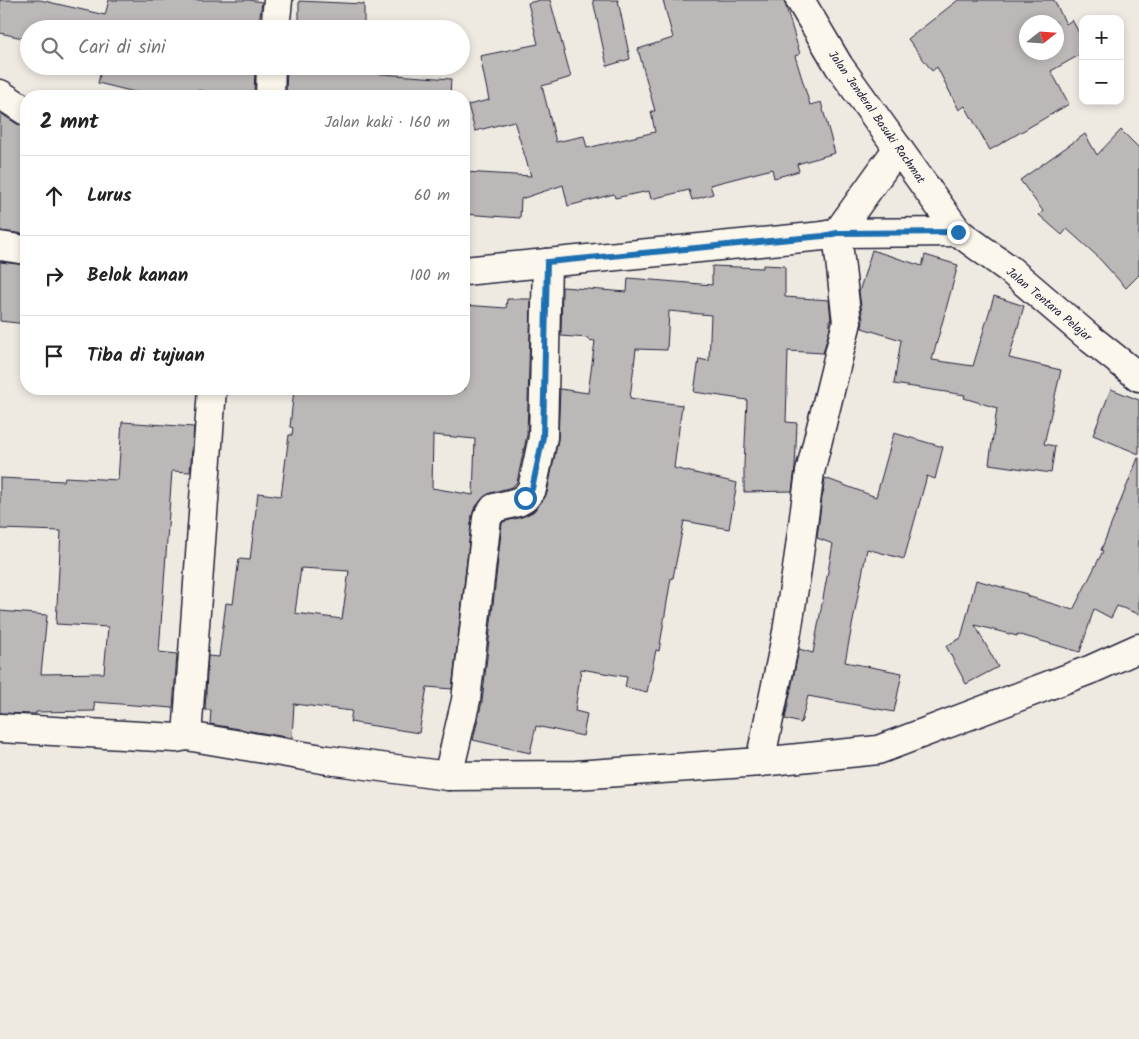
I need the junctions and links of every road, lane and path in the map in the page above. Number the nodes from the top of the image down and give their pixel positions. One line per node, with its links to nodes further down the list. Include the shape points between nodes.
1 (278, 0): 3 (street)
2 (800, 0): 8 (street, Jalan Jenderal Basuki Rachmat, via 839,66)
3 (276, 20)
4 (271, 75): 5 (street)
5 (270, 90)
6 (0, 94): 7 (street)
7 (20, 108)
8 (898, 148): 9 (street, Jalan Jenderal Basuki Rachmat); 10 (street)
9 (958, 232): 10 (street); 15 (street, Jalan Tentara Pelajar, via 1009,269)
10 (837, 233): 13 (street); 20 (street, via 847,322 810,472 787,632)
11 (0, 246): 12 (street)
12 (20, 249)
13 (547, 262): 14 (street); 21 (street, via 543,437 532,489 518,502 494,508 487,518 466,700)
14 (470, 270)
15 (1139, 377)
16 (212, 395): 19 (street)
17 (1139, 648): 20 (street, via 878,750)
18 (0, 728): 19 (street)
19 (187, 736): 21 (street)
20 (760, 762): 21 (street, via 576,775)
21 (448, 776)

